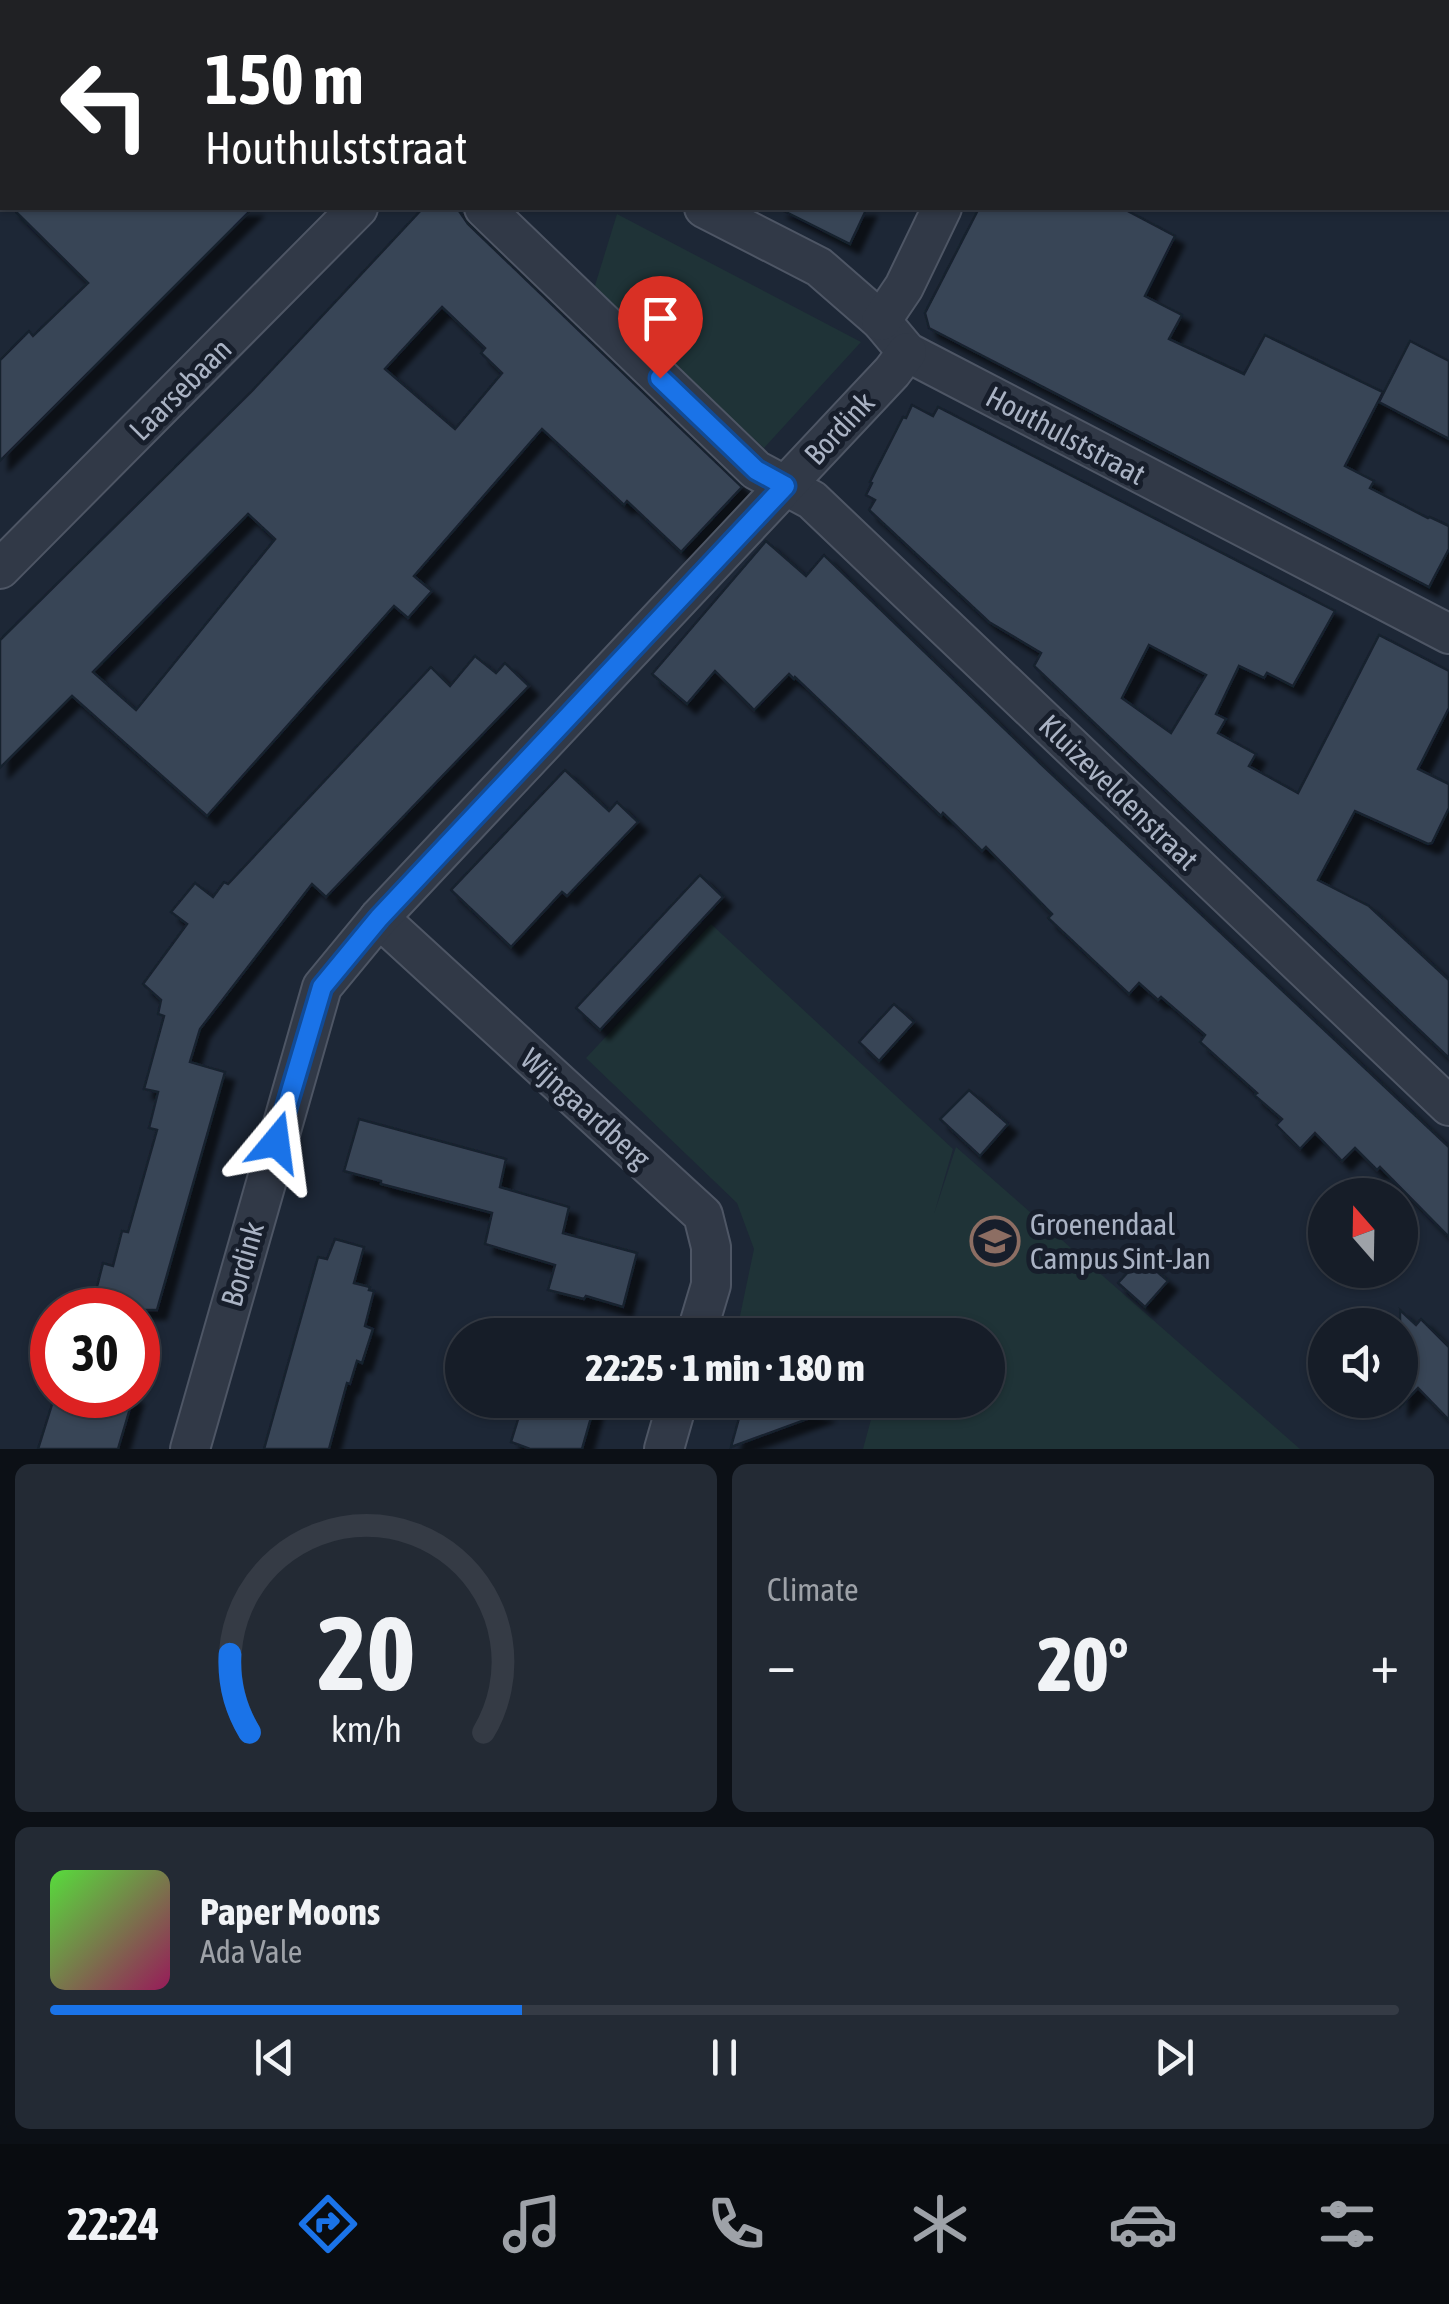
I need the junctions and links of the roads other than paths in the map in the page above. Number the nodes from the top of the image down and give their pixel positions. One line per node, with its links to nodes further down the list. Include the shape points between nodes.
1 (355, 210): 8 (street, Laarsebaan)
2 (486, 210): 7 (street, via 756,470)
3 (708, 210): 5 (street, Houthulststraat, via 819,267)
4 (941, 210): 5 (street)
5 (880, 321): 6 (street, Houthulststraat)
6 (907, 352): 7 (street, Bordink); 9 (street, Houthulststraat)
7 (785, 486): 10 (street, Bordink); 11 (street, Kluizeveldenstraat, via 812,500)
8 (0, 569)
9 (1448, 632)
10 (379, 918): 12 (street, Wijngaardberg, via 703,1215 711,1285); 14 (street, Bordink, via 322,987)
11 (1449, 1106)
12 (701, 1318)
13 (673, 1418): 15 (street)
14 (190, 1449)
15 (664, 1449)

